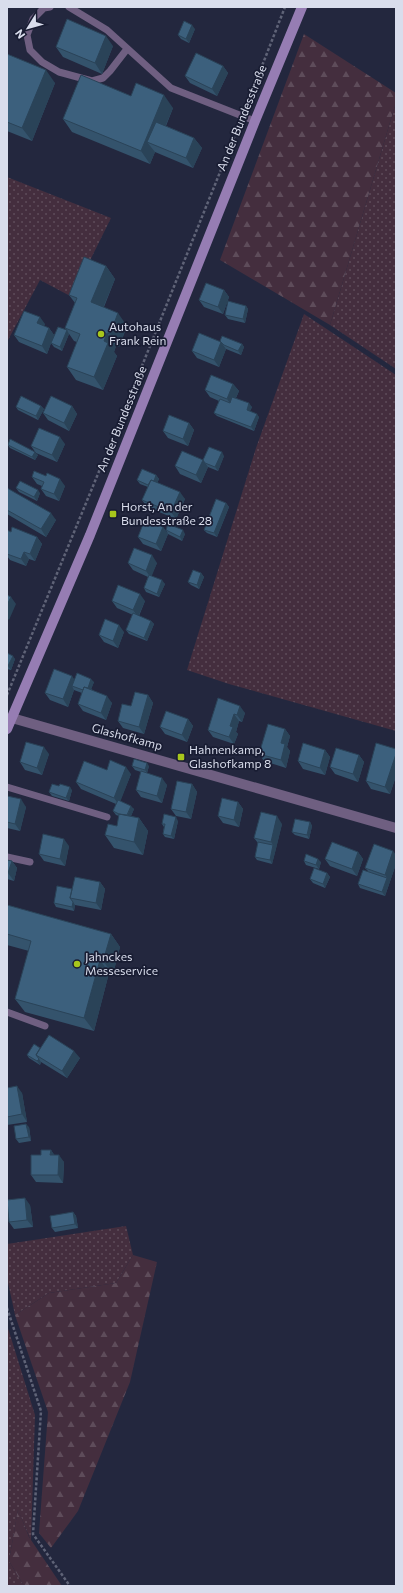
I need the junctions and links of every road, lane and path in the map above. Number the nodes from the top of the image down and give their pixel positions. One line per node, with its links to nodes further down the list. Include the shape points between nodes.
1 (50, 7): 5 (lane, via 44,8 33,18 27,35 30,50 42,62 58,72 92,81 102,78)
2 (69, 7): 5 (lane, via 107,30)
3 (286, 7): 6 (path)
4 (302, 7): 7 (main road, An der Bundesstraße)
5 (127, 49): 6 (lane, via 171,88)
6 (243, 115): 7 (lane); 8 (path)
7 (255, 121): 9 (main road, An der Bundesstraße, via 90,535)
8 (7, 695)
9 (12, 718): 10 (main road, An der Bundesstraße); 13 (street, Glashofkamp)
10 (7, 728)
11 (7, 787): 12 (lane)
12 (107, 817)
13 (396, 828)
14 (7, 857): 15 (lane)
15 (30, 862)
16 (7, 1012): 17 (lane)
17 (45, 1026)
18 (7, 1308): 19 (path, via 41,1411 34,1534)
19 (70, 1586)

